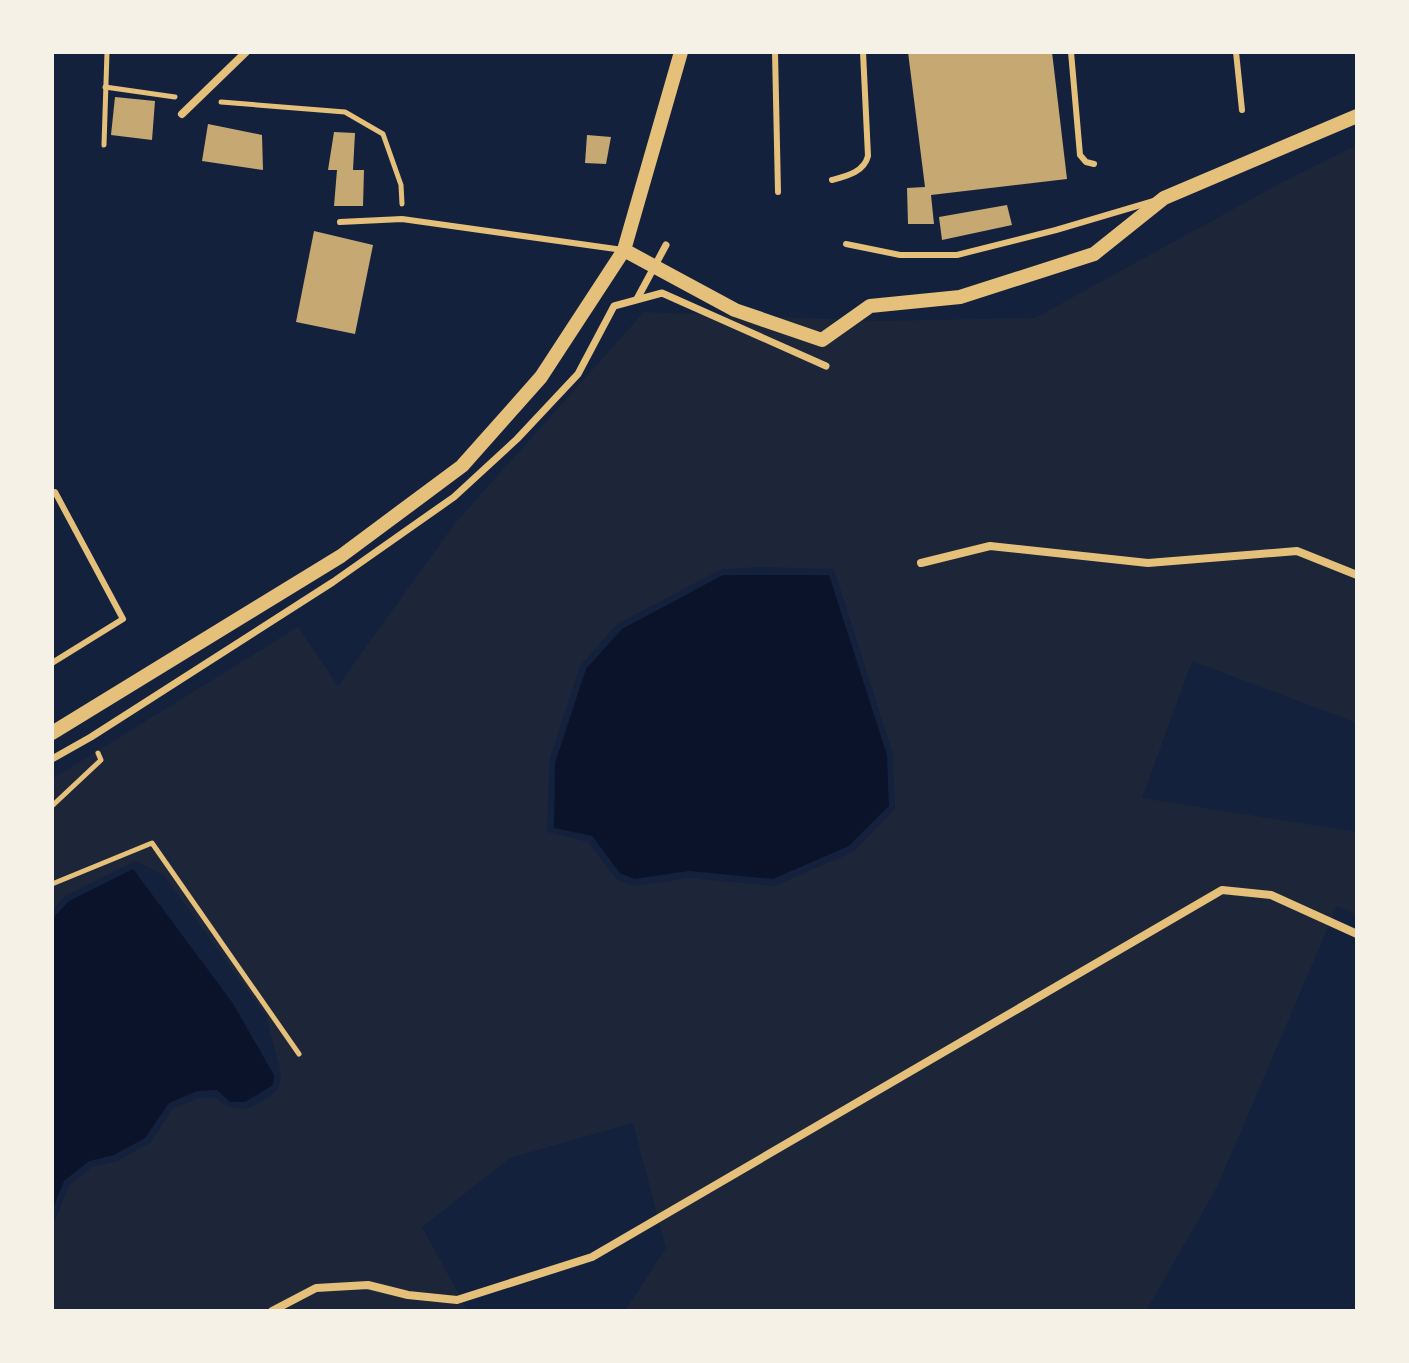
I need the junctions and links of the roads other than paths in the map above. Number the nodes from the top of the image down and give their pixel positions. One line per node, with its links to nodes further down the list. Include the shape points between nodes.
1 (246, 52): 8 (street)
2 (681, 52): 17 (street)
3 (775, 52): 12 (lane)
4 (863, 52): 11 (lane, via 868,156 859,169)
5 (1071, 52): 10 (lane, via 1080,155)
6 (1236, 52): 7 (lane)
7 (1242, 110)
8 (182, 114)
9 (1357, 116): 13 (street)
10 (1094, 164)
11 (832, 180)
12 (778, 192)
13 (1164, 198): 15 (lane, via 957,255 900,255); 18 (street, via 1094,254 960,297 870,306 822,340 735,310)
14 (340, 222): 17 (lane, via 402,219)
15 (846, 244)
16 (666, 245): 18 (street)
17 (624, 250): 18 (street); 25 (street, via 541,377 462,466 341,556)
18 (655, 267): 19 (street)
19 (637, 299): 20 (street, via 662,293); 26 (street, via 614,306 578,374 454,497 333,582)
20 (826, 366)
21 (52, 492): 24 (lane, via 123,619)
22 (921, 563): 23 (street, via 990,546 1148,563 1297,551)
23 (1357, 575)
24 (52, 663)
25 (52, 733)
26 (52, 759)
27 (1357, 934): 28 (street, via 1271,895 1222,890 592,1257 457,1300 368,1285 316,1288)
28 (272, 1311)

